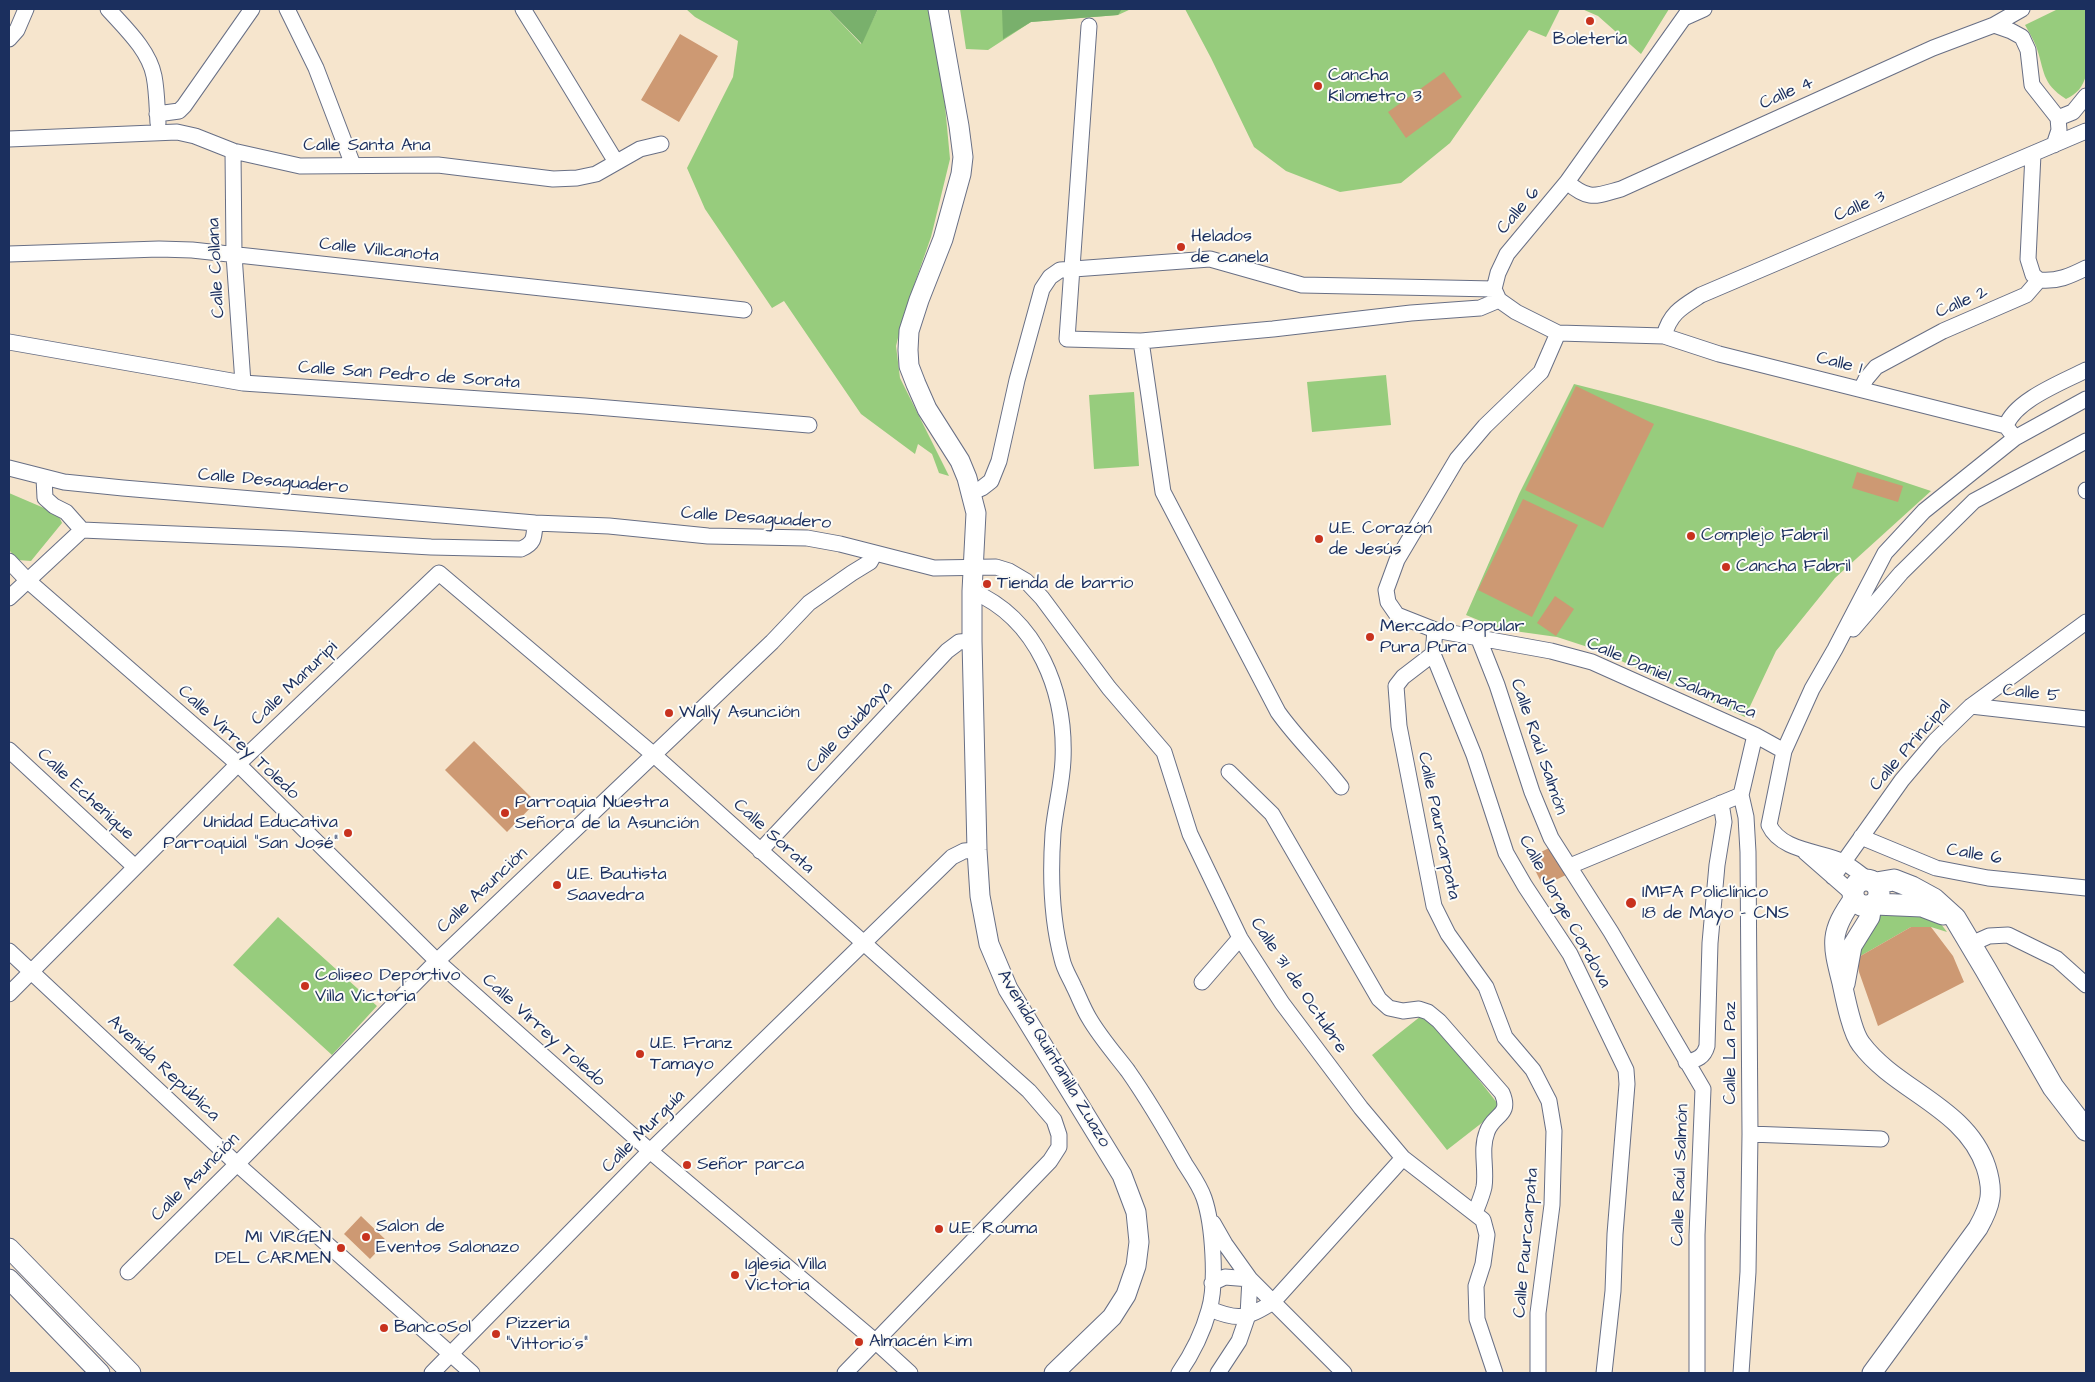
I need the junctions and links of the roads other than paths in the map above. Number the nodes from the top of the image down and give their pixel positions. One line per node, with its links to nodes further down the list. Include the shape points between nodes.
1 (26, 9): 12 (street, via 17,30)
2 (108, 9): 14 (street, via 147,57 154,75)
3 (252, 9): 14 (street, via 184,106 179,111)
4 (287, 9): 24 (street, via 316,68)
5 (523, 9): 23 (street)
6 (938, 9): 46 (street, Avenida Quintanilla Zuazo, via 963,157 943,239 909,331 909,366 927,408 960,461)
7 (1704, 9): 9 (street)
8 (2022, 9): 10 (street, Calle 4)
9 (1687, 13): 25 (street, Calle 6)
10 (1994, 25): 15 (street, via 2022,37 2028,50 2032,85); 25 (street, Calle 4, via 1933,48 1621,189 1596,196 1581,194)
11 (1089, 26): 29 (street)
12 (9, 39)
13 (2086, 96): 15 (street, via 2073,112)
14 (158, 114): 17 (street)
15 (2058, 118): 20 (street, via 2059,130)
16 (2086, 131): 20 (street, Calle 3)
17 (159, 132): 18 (street, Calle Santa Ana); 21 (street, Calle Santa Ana, via 194,136)
18 (9, 139)
19 (661, 144): 23 (street, Calle Santa Ana, via 640,149)
20 (2054, 145): 22 (street, Calle 3)
21 (233, 151): 24 (street, Calle Santa Ana, via 300,166); 27 (street, Calle Collana)
22 (2033, 154): 30 (street, via 2028,259 2032,275); 34 (street, Calle 3, via 1701,295 1677,311)
23 (616, 162): 24 (street, Calle Santa Ana, via 596,174 553,179 438,165)
24 (353, 166)
25 (1567, 182): 31 (street, Calle 6, via 1507,254 1498,273)
26 (9, 254): 27 (street, Calle Villcanota, via 159,249)
27 (234, 255): 32 (street, Calle Villcanota); 38 (street, Calle Collana)
28 (2086, 268): 30 (street, via 2063,279)
29 (1072, 269): 31 (street, via 1210,259 1302,285); 35 (street, via 1067,339); 46 (street, via 1055,273 1042,289 999,461 991,481)
30 (2039, 280): 39 (street, Calle 2, via 2026,295 1942,331 1876,367)
31 (1496, 295): 33 (street, via 1516,312); 35 (street, via 1480,308)
32 (744, 310)
33 (1558, 333): 34 (street); 57 (street, Calle Daniel Salamanca, via 1541,372 1485,426 1457,459 1397,560 1386,590 1388,602 1397,615)
34 (1664, 336): 39 (street, Calle 1, via 1719,354)
35 (1141, 340): 70 (street, via 1163,492 1278,712)
36 (9, 342): 38 (street, Calle San Pedro de Sorata)
37 (2086, 370): 42 (street, via 2015,411 2008,419)
38 (242, 383): 41 (street, Calle San Pedro de Sorata)
39 (1861, 389): 42 (street, Calle 1)
40 (2086, 399): 42 (street)
41 (809, 425)
42 (2010, 432): 60 (street, via 1924,511 1885,553)
43 (2086, 441): 60 (street, via 1974,501 1901,574)
44 (9, 468): 45 (street, Calle Desaguadero)
45 (44, 478): 47 (street, Calle Desaguadero, via 123,488); 48 (street, via 46,498 66,512)
46 (971, 493): 51 (street, Avenida Quintanilla Zuazo, via 976,513)
47 (535, 523): 48 (street, via 534,541 521,549); 49 (street, Calle Desaguadero, via 609,526 708,536 807,538)
48 (82, 530): 53 (street)
49 (875, 553): 51 (street, Calle Desaguadero, via 934,568); 67 (street, Calle Asunción, via 870,562 809,603)
50 (9, 560): 53 (street, Calle Virrey Toledo)
51 (973, 567): 54 (street, Avenida Quintanilla Zuazo); 83 (street, Calle 31 de Octubre, via 996,567 1026,581 1109,688 1164,752 1190,834)
52 (439, 573): 67 (street, Calle Sorata); 68 (street, Calle Manuripi)
53 (27, 580): 55 (street); 68 (street, Calle Virrey Toledo)
54 (972, 591): 59 (street, Avenida Quintanilla Zuazo); 100 (street, via 1003,608 1018,622 1049,670 1057,700 1063,733 1063,761 1053,831 1052,901 1063,962 1089,1019 1130,1074 1176,1148 1204,1196)
55 (9, 598)
56 (2086, 622): 62 (street, Calle Principal)
57 (1435, 630): 58 (street, Calle Daniel Salamanca); 61 (street)
58 (1478, 637): 64 (street, Calle Daniel Salamanca, via 1592,662); 78 (street, Calle Raúl Salmón, via 1532,792 1551,838)
59 (972, 641): 75 (street, Avenida Quintanilla Zuazo); 76 (street, Calle Quiabaya, via 959,642 947,651)
60 (1836, 649): 66 (street, via 1812,689)
61 (1433, 654): 122 (street, Calle Paurcarpata, via 1396,686 1399,726 1434,906 1448,934 1486,987 1505,1036 1533,1070 1548,1101 1554,1132 1552,1205 1538,1312); 123 (street, Calle Jorge Cordova, via 1474,755 1506,853 1570,954 1626,1070 1613,1291)
62 (1971, 706): 63 (street, Calle 5); 73 (street, Calle Principal, via 1902,780)
63 (2086, 719)
64 (1755, 735): 66 (street, Calle Daniel Salamanca); 71 (street, Calle La Paz)
65 (9, 750): 79 (street, Calle Echenique)
66 (1784, 751): 74 (street, via 1770,826 1782,840)
67 (654, 755): 76 (street, Calle Sorata); 87 (street, Calle Asunción)
68 (238, 764): 79 (street, Calle Manuripi); 87 (street, Calle Virrey Toledo)
69 (1229, 772): 99 (street, via 1272,814 1379,998 1389,1008 1428,1012 1502,1093 1506,1103 1504,1110 1490,1124 1485,1139 1484,1187)
70 (1341, 787)
71 (1741, 795): 72 (street); 94 (street, Calle La Paz, via 1748,852)
72 (1721, 803): 78 (street); 92 (street, via 1724,822 1710,943 1707,1046 1700,1058)
73 (1862, 837): 77 (street, Calle Principal); 81 (street, Calle 6, via 1936,868 1988,878)
74 (1800, 848): 77 (street); 80 (street)
75 (977, 850): 84 (street, Calle Murguía, via 964,851 952,857); 117 (street, Avenida Quintanilla Zuazo, via 980,896 989,944 1004,981 1122,1175 1136,1212 1139,1242 1126,1295 1112,1317)
76 (760, 851): 84 (street, Calle Sorata)
77 (1846, 858): 80 (street, Calle Principal); 82 (street)
78 (1570, 866): 92 (street, Calle Raúl Salmón)
79 (135, 867): 88 (street, Calle Manuripi)
80 (1833, 877): 82 (street)
81 (2086, 888)
82 (1866, 894): 85 (main road, via 1922,906 1955,918); 126 (street, via 1840,918 1833,946 1859,1042 1883,1067 1964,1130 1984,1162 1991,1192 1988,1210 1978,1228)
83 (1240, 938): 89 (street); 97 (street, Calle 31 de Octubre, via 1282,1003)
84 (865, 943): 96 (street, Calle Murguía); 109 (street, Calle Sorata, via 1029,1091 1054,1120 1059,1135 1059,1147 1050,1161)
85 (1971, 944): 90 (street, via 1989,936 2008,934 2057,959); 93 (main road, via 2053,1088)
86 (9, 951): 88 (street, Avenida República)
87 (437, 961): 96 (street, Calle Virrey Toledo); 98 (street, Calle Asunción)
88 (31, 972): 91 (street, Calle Manuripi); 98 (street, Avenida República)
89 (1202, 982)
90 (2086, 985)
91 (9, 994)
92 (1686, 1062): 124 (street, Calle Raúl Salmón, via 1703,1089 1704,1107 1697,1235)
93 (2086, 1130)
94 (1750, 1134): 95 (street); 125 (street, Calle La Paz, via 1748,1272)
95 (1881, 1139)
96 (650, 1151): 109 (street, Calle Virrey Toledo); 110 (street, Calle Murguía)
97 (1403, 1158): 99 (street, Calle 31 de Octubre); 106 (street)
98 (237, 1164): 102 (street, Calle Asunción); 110 (street, Avenida República)
99 (1475, 1213): 121 (street, Calle 31 de Octubre, via 1482,1220 1487,1235 1476,1286 1477,1318)
100 (1209, 1215): 104 (street); 105 (street, via 1213,1240)
101 (9, 1248): 112 (street)
102 (128, 1272)
103 (9, 1279): 111 (street)
104 (1250, 1279): 105 (street, via 1225,1277); 106 (street); 108 (street)
105 (1212, 1284): 107 (street)
106 (1273, 1302): 108 (street); 120 (street)
107 (1210, 1309): 108 (street, via 1237,1318); 118 (street, via 1190,1357)
108 (1248, 1315): 119 (street, via 1238,1341)
109 (875, 1341): 115 (street); 116 (street, Calle Virrey Toledo)
110 (451, 1354): 113 (street, Calle Murguía); 114 (street, Avenida República)
111 (100, 1373)
112 (131, 1373)
113 (432, 1373)
114 (472, 1373)
115 (845, 1373)
116 (910, 1373)
117 (1054, 1373)
118 (1179, 1373)
119 (1218, 1373)
120 (1344, 1373)
121 (1495, 1373)
122 (1538, 1373)
123 (1604, 1373)
124 (1697, 1373)
125 (1741, 1373)
126 (1872, 1373)

